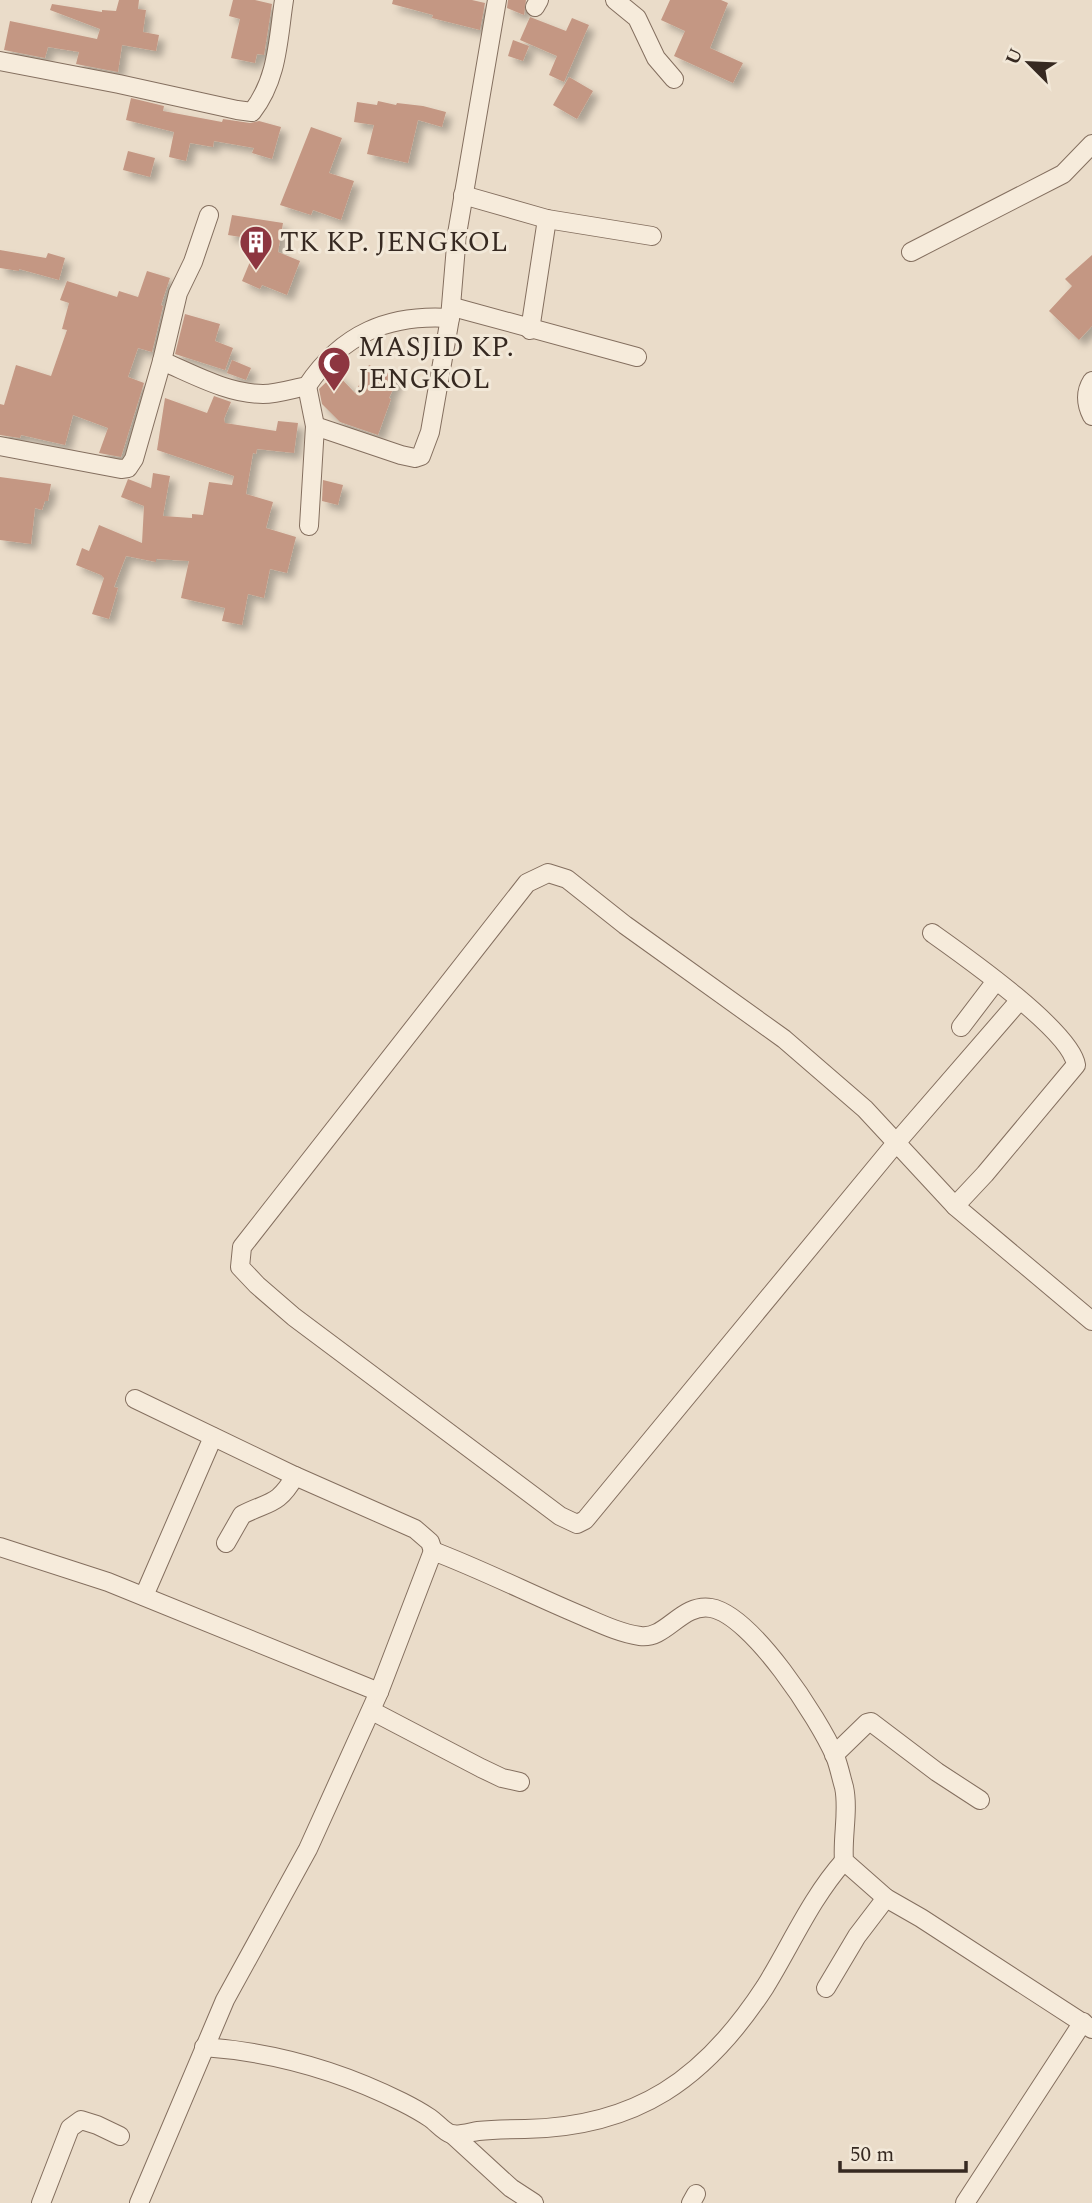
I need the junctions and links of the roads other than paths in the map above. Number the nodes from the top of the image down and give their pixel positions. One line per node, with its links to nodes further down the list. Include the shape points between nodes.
1 (284, 0): 4 (street, via 278,52 266,90 252,111)
2 (497, 0): 7 (street)
3 (615, 0): 5 (street, via 637,18 656,58)
4 (0, 61)
5 (674, 79)
6 (1092, 144): 11 (street, via 1063,174)
7 (463, 195): 9 (street); 12 (street)
8 (209, 215): 15 (street, via 178,293)
9 (547, 219): 10 (street); 13 (street)
10 (652, 236)
11 (911, 252)
12 (452, 313): 13 (street); 17 (street, via 387,322 355,338 319,368); 19 (street, via 430,432 421,456 401,455)
13 (530, 330): 14 (street)
14 (637, 357)
15 (162, 361): 17 (street, via 249,393); 20 (street, via 128,468)
16 (1092, 381): 18 (street, via 1087,389)
17 (307, 386): 19 (street)
18 (1092, 416)
19 (315, 426): 21 (street)
20 (0, 446)
21 (310, 526)
22 (932, 933): 23 (street)
23 (996, 981): 24 (street); 25 (street)
24 (1019, 1001): 26 (street); 27 (street, via 1065,1042 1076,1065)
25 (961, 1027)
26 (896, 1143): 26 (street, via 585,1520 577,1524 294,1317 240,1267 242,1247 527,883 548,873 567,880 784,1039 865,1108); 27 (street)
27 (955, 1206): 28 (street)
28 (1092, 1321)
29 (135, 1399): 30 (street)
30 (213, 1437): 31 (street); 35 (street)
31 (295, 1476): 32 (street, via 280,1498 242,1515); 34 (street, via 415,1528)
32 (226, 1543)
33 (0, 1547): 35 (street)
34 (433, 1551): 36 (street); 38 (street, via 643,1637 692,1609 714,1608 738,1621 763,1648 801,1696)
35 (144, 1596): 36 (street)
36 (379, 1692): 37 (street)
37 (372, 1711): 39 (street, via 481,1769); 45 (street, via 307,1849)
38 (834, 1755): 40 (street, via 871,1722); 41 (street, via 845,1791)
39 (520, 1782)
40 (980, 1800)
41 (844, 1861): 42 (street); 46 (street, via 828,1879 740,2021 700,2067 667,2093 631,2111 578,2123)
42 (887, 1898): 43 (street); 44 (street)
43 (826, 1988)
44 (1088, 2025): 51 (street)
45 (204, 2047): 46 (street, via 290,2059 348,2079 403,2102); 49 (street)
46 (452, 2134): 50 (street)
47 (120, 2136): 48 (street, via 81,2120 70,2128)
48 (41, 2203)
49 (139, 2203)
50 (534, 2203)
51 (965, 2203)

